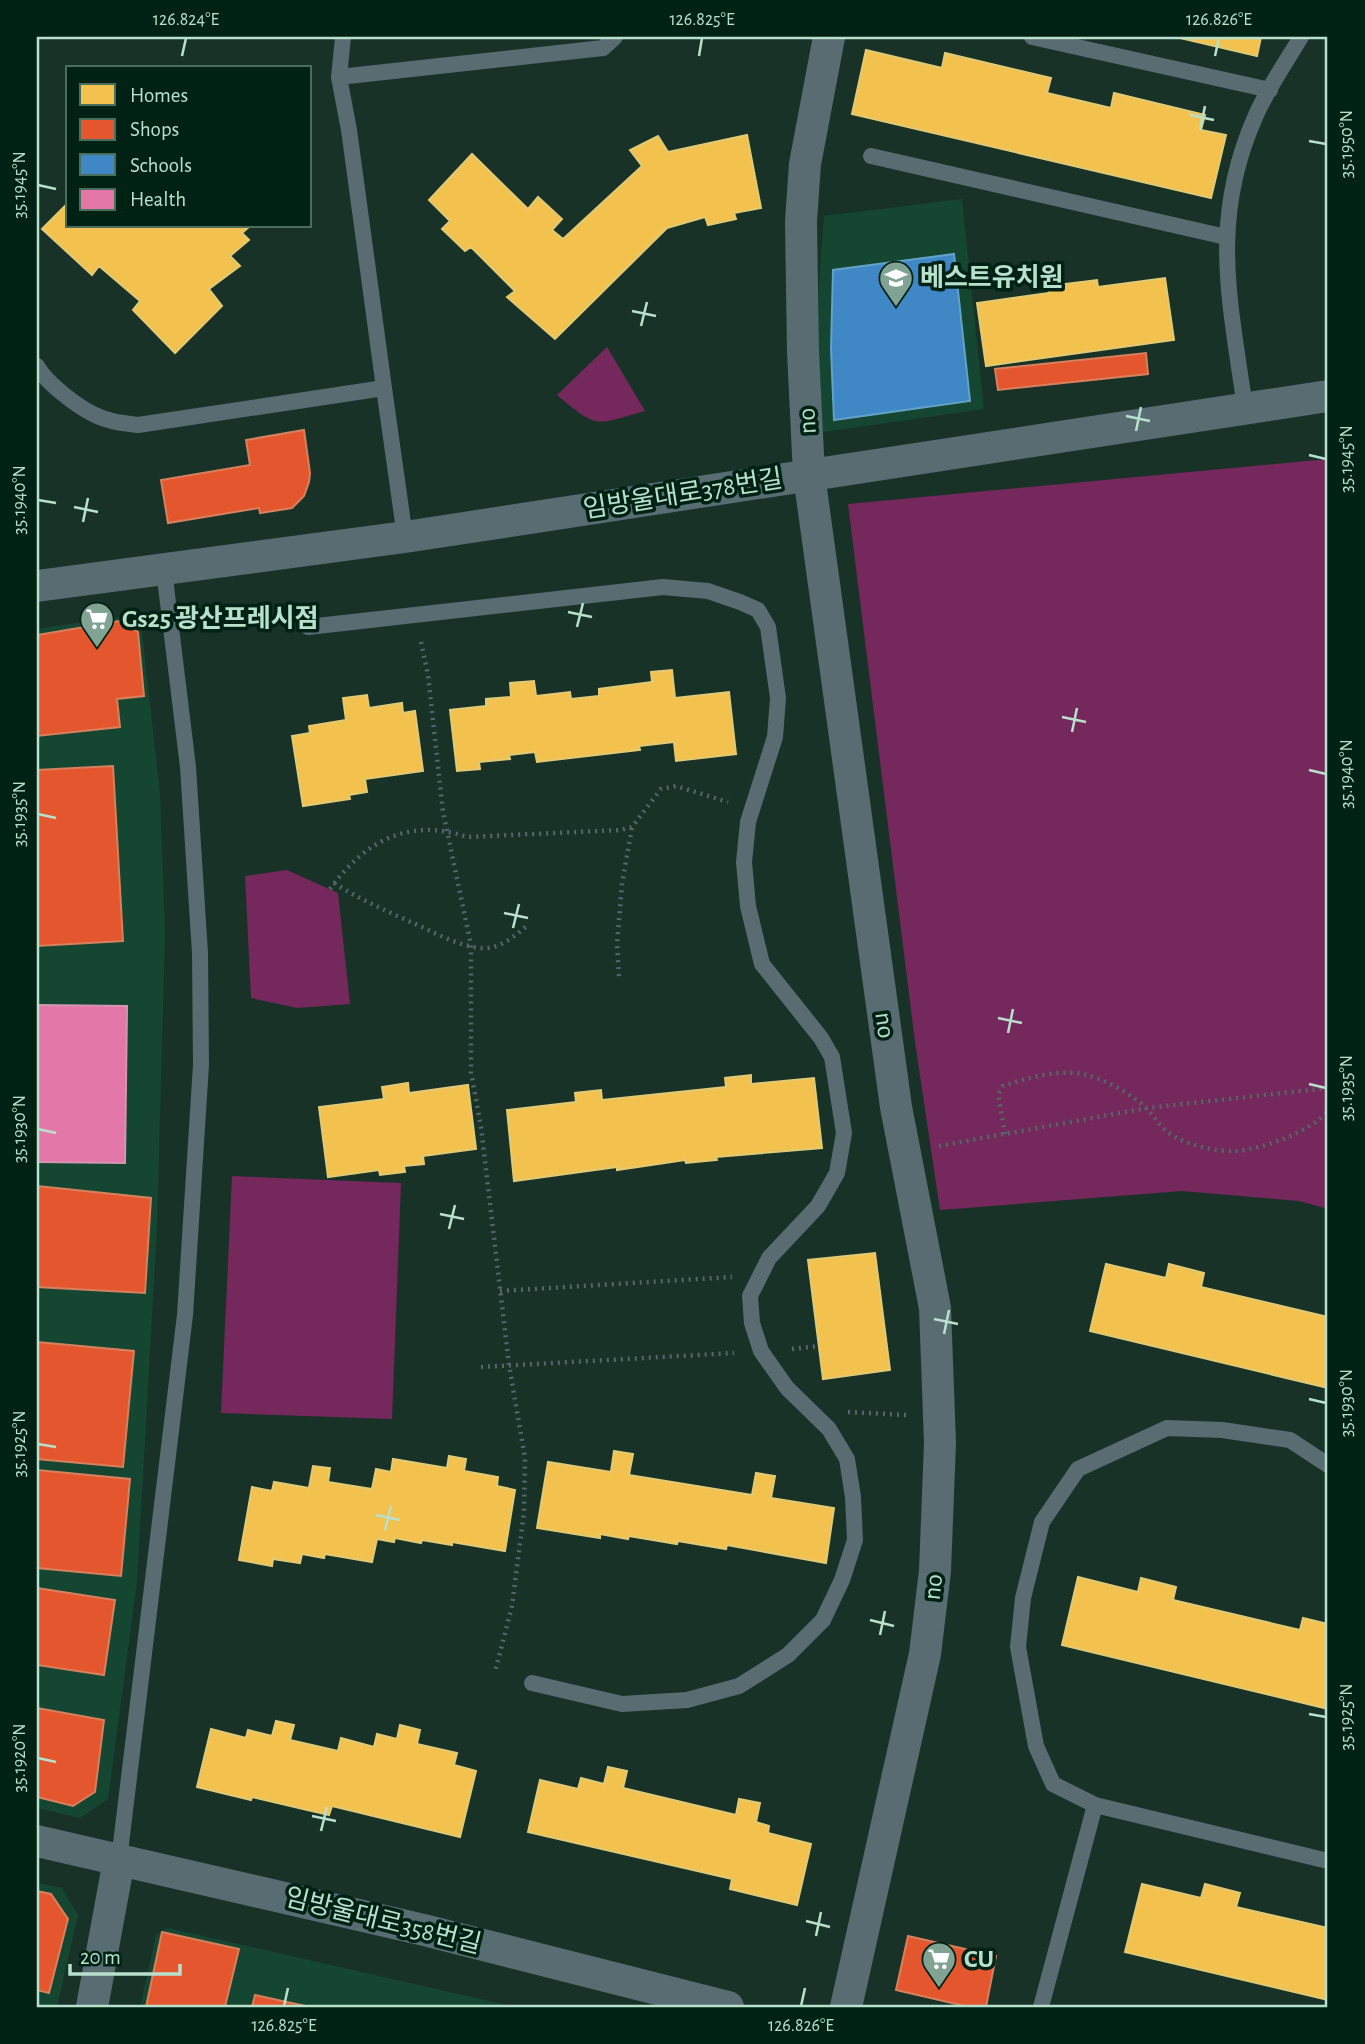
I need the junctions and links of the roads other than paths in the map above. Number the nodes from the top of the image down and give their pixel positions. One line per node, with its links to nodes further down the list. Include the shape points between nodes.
1 (344, 37): 6 (lane)
2 (615, 37): 6 (lane, via 603,48)
3 (829, 37): 14 (street, no, via 805,164 801,221)
4 (1032, 37): 7 (lane)
5 (1301, 37): 7 (lane)
6 (339, 77): 11 (lane)
7 (1270, 90): 9 (lane, via 1236,168)
8 (871, 156): 9 (lane)
9 (1226, 237): 13 (lane, via 1226,269)
10 (37, 366): 11 (lane, via 96,416 138,425)
11 (384, 388): 15 (lane)
12 (1328, 396): 13 (street, 임방울대로378번길)
13 (1245, 408): 14 (street, 임방울대로378번길)
14 (809, 475): 15 (street, 임방울대로378번길); 27 (street, no, via 896,1107 935,1308 939,1419 935,1571 925,1654)
15 (405, 537): 16 (street, 임방울대로378번길)
16 (164, 570): 17 (street, 임방울대로378번길); 23 (lane, via 188,768 200,953 201,1065 185,1315)
17 (37, 586)
18 (308, 627): 20 (lane, via 663,587 708,591 758,610 768,627 778,698 775,737 748,822 744,862 748,906 762,964 832,1057 844,1133 837,1173 818,1206 769,1258 760,1275 750,1296 752,1324 761,1351 788,1388 829,1429 847,1460 855,1540 823,1620 788,1655 739,1686 687,1700 622,1704)
19 (1328, 1465): 21 (lane, via 1290,1440 1167,1428 1078,1469 1063,1490 1042,1522 1023,1598 1018,1647 1036,1746 1053,1784)
20 (532, 1683)
21 (1094, 1805): 24 (lane); 28 (lane)
22 (37, 1841): 23 (street, 임방울대로358번길)
23 (119, 1860): 25 (street); 26 (street, 임방울대로358번길, via 412,1927)
24 (1328, 1861)
25 (92, 2007)
26 (728, 2007)
27 (846, 2007)
28 (1041, 2007)

